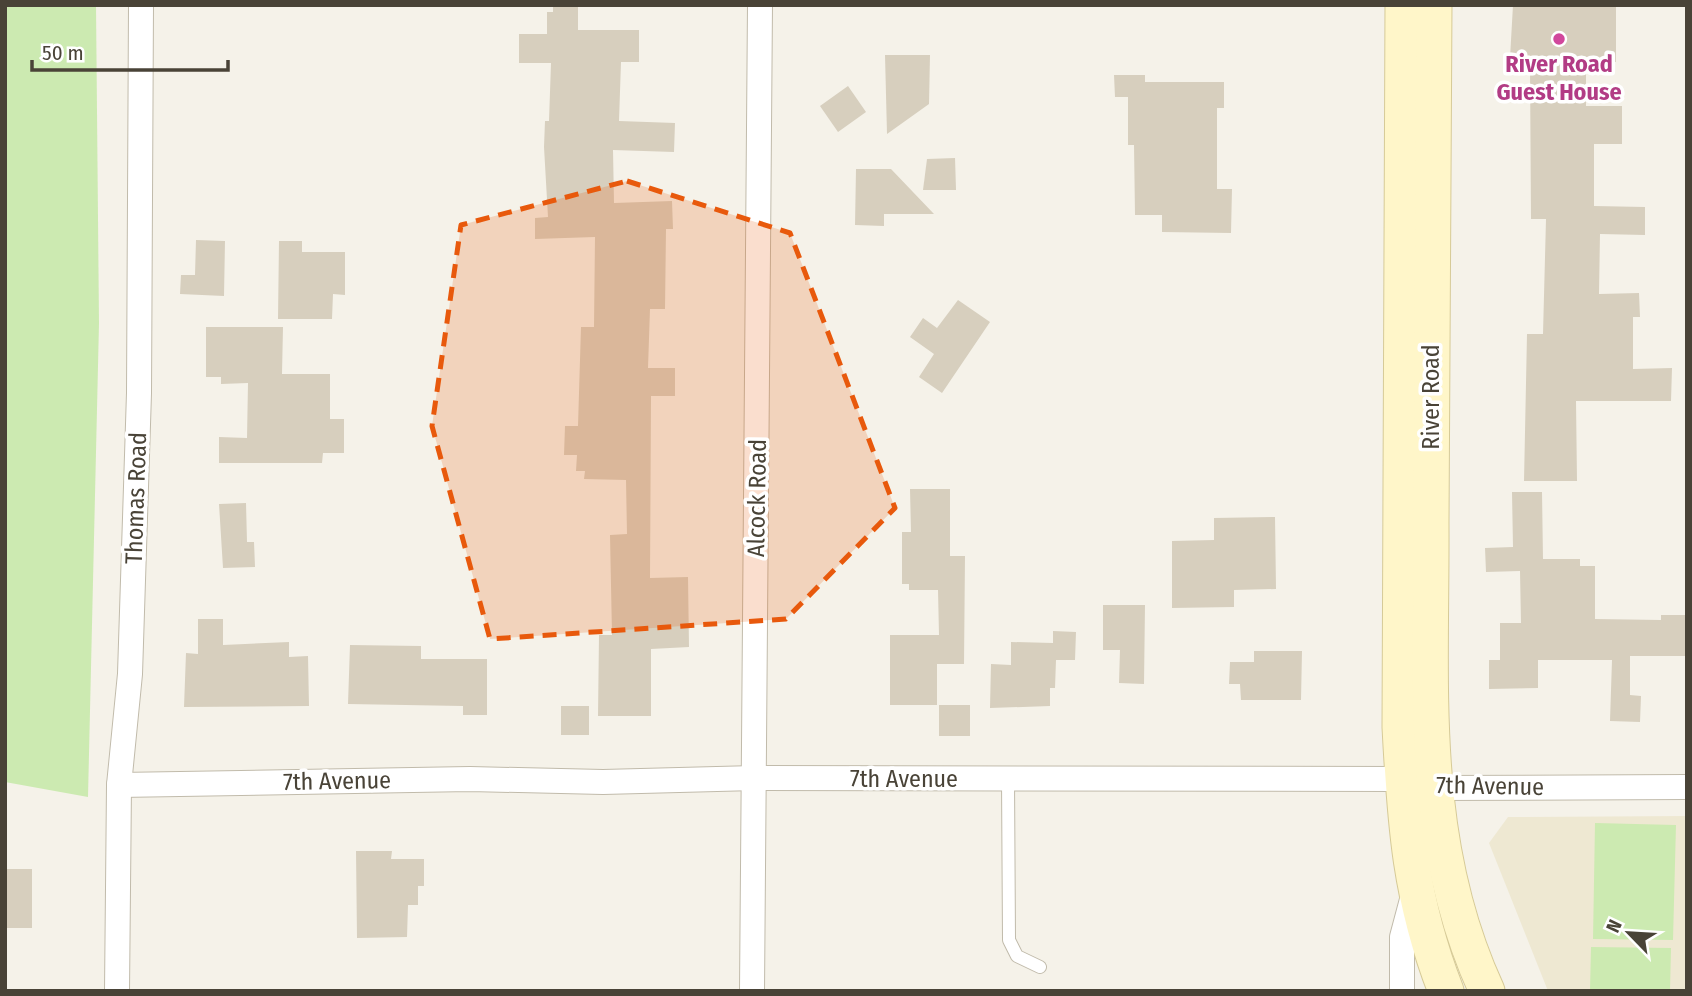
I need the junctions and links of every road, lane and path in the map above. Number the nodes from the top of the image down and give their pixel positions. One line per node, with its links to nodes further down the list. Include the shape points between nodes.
1 (141, 5): 9 (street, Thomas Road, via 137,475 130,674)
2 (760, 5): 6 (street, Alcock Road)
3 (1403, 5): 5 (main road, River Road)
4 (1434, 5): 5 (main road, River Road)
5 (1416, 324): 8 (main road, River Road)
6 (755, 778): 7 (street, 7th Avenue); 9 (street, 7th Avenue); 14 (street, Alcock Road)
7 (1008, 779): 8 (street, 7th Avenue); 12 (lane, via 1009,940 1017,956)
8 (1418, 783): 10 (street, 7th Avenue); 11 (main road); 17 (main road, via 1455,913)
9 (119, 785): 13 (street, Thomas Road)
10 (1687, 787)
11 (1415, 892): 15 (street, via 1402,937); 16 (main road)
12 (1040, 967)
13 (117, 991)
14 (752, 991)
15 (1402, 991)
16 (1446, 991)
17 (1487, 991)

